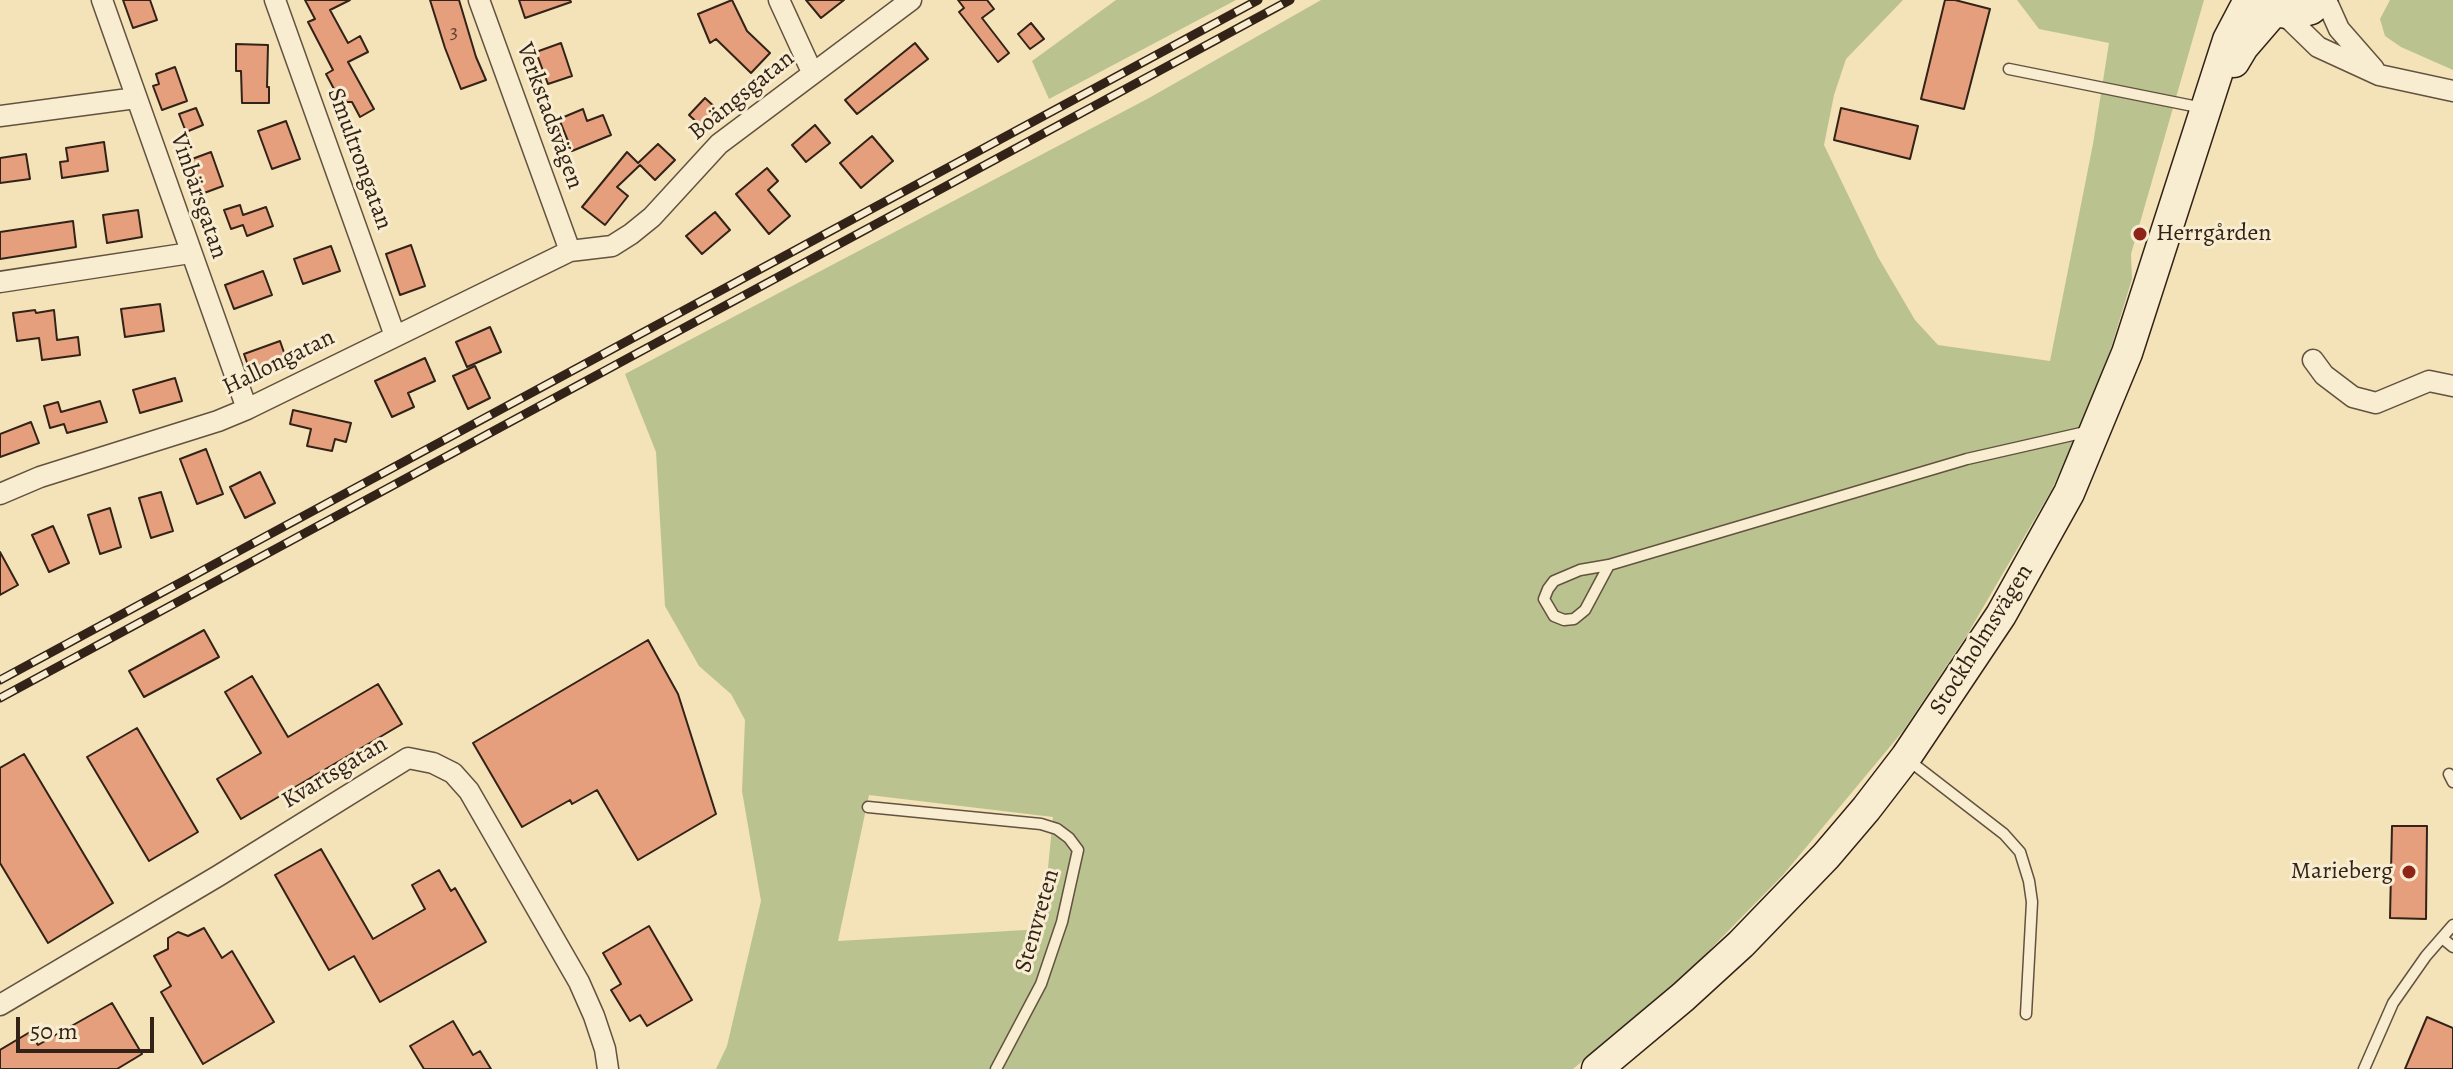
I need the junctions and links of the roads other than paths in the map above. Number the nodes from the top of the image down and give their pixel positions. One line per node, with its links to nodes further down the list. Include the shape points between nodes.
1 (102, 0): 12 (street, Vinbärsgatan)
2 (275, 0): 18 (street, Smultrongatan)
3 (479, 0): 15 (street, Verkstadsvägen)
4 (779, 0): 9 (street)
5 (911, 0): 9 (street, Boängsgatan)
6 (2324, 0): 7 (main road, via 2303,12); 10 (street, via 2339,29)
7 (2266, 6): 10 (street, via 2318,47); 13 (main road, Stockholmsvägen)
8 (2009, 69): 13 (lane)
9 (812, 72): 15 (street, Boängsgatan, via 719,144 631,234 612,246)
10 (2379, 75): 11 (street)
11 (2453, 91)
12 (136, 98): 14 (street); 16 (street, Vinbärsgatan)
13 (2207, 109): 22 (main road, Stockholmsvägen, via 2127,353)
14 (0, 116)
15 (570, 251): 18 (street, Hallongatan)
16 (190, 253): 17 (street); 21 (street, Vinbärsgatan)
17 (0, 282)
18 (395, 336): 21 (street, Hallongatan)
19 (2313, 360): 20 (street, via 2353,397 2376,403 2429,381)
20 (2453, 386)
21 (247, 409): 23 (street, Hallongatan)
22 (2096, 430): 24 (lane, via 1967,459); 25 (main road, Stockholmsvägen, via 2069,493 2001,615)
23 (0, 494)
24 (1609, 565): 24 (lane, via 1585,610 1574,619 1554,616 1544,599 1554,581)
25 (1906, 757): 31 (lane, via 2020,852 2032,902); 34 (main road, Stockholmsvägen, via 1780,906)
26 (868, 807): 33 (lane, Stenvreten, via 1041,824 1057,829 1078,850 1041,984)
27 (2453, 925): 28 (lane)
28 (2442, 938): 29 (lane); 35 (lane, via 2393,1003)
29 (2453, 947)
30 (0, 1005): 32 (street, Kvartsgatan, via 408,758 453,773 469,791 579,982)
31 (2026, 1014)
32 (608, 1069)
33 (996, 1069)
34 (1597, 1069)
35 (2364, 1069)

